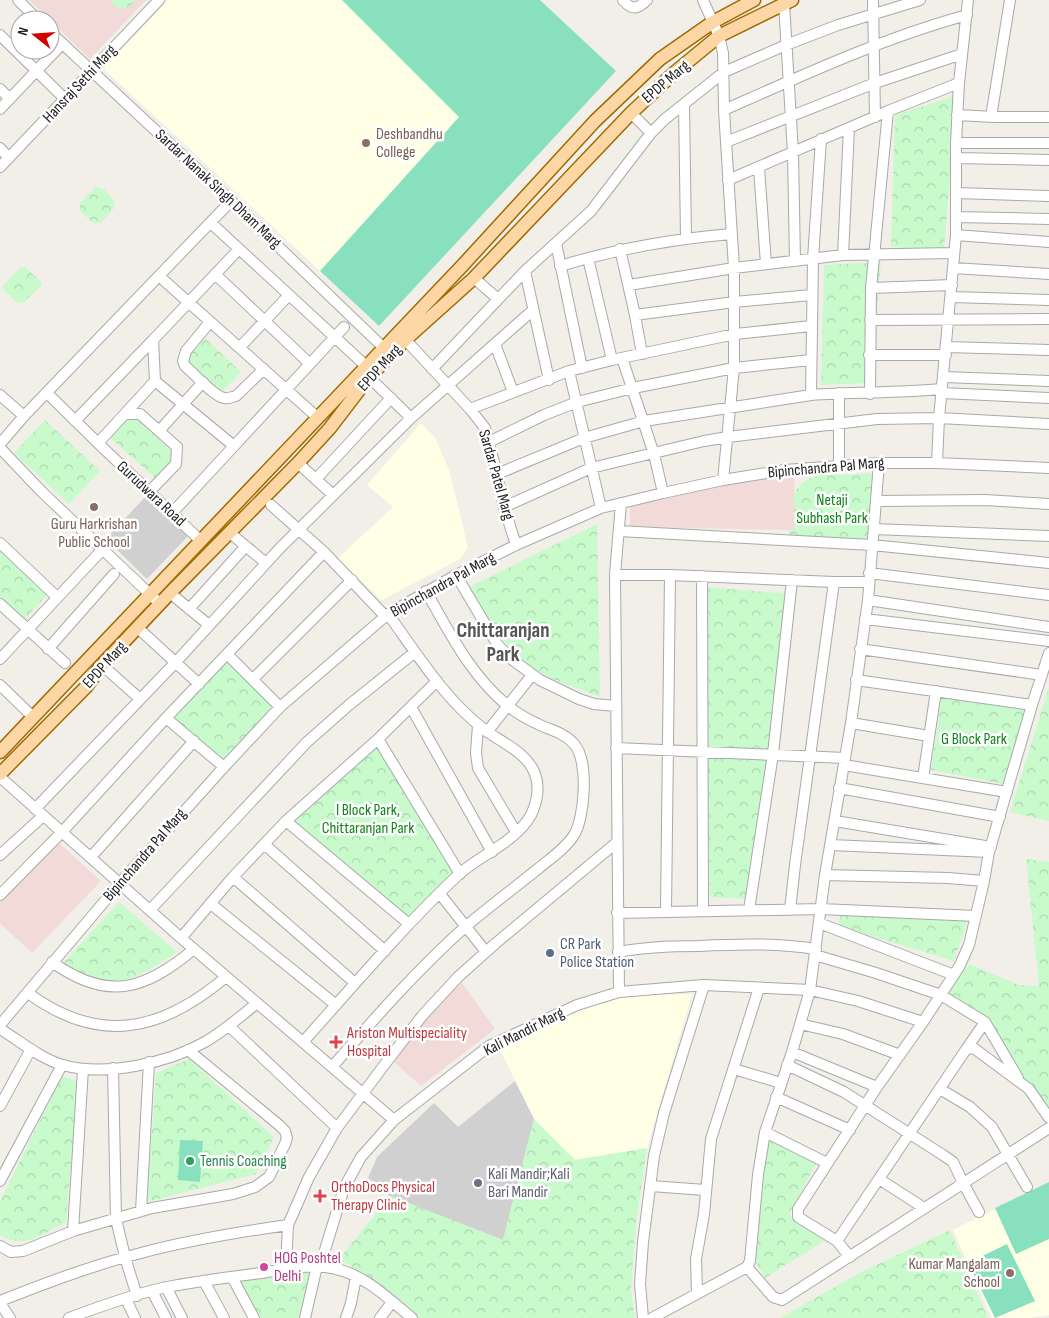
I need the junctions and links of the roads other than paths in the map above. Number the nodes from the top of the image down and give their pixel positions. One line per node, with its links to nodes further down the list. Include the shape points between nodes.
1 (18, 0): 12 (street)
2 (159, 0): 23 (street, Hansraj Sethi Marg)
3 (623, 0): 4 (street, via 627,6 636,8)
4 (647, 0)
5 (702, 0): 15 (street)
6 (754, 0): 15 (main road, EPDP Marg)
7 (873, 0): 13 (street)
8 (920, 0): 13 (street)
9 (968, 0): 14 (street)
10 (1010, 0): 39 (street)
11 (788, 2): 17 (main road, EPDP Marg); 19 (street)
12 (28, 10)
13 (873, 13): 19 (street); 20 (street)
14 (967, 15): 20 (street); 21 (street)
15 (713, 22): 17 (street); 103 (main road, EPDP Marg, via 660,59 595,121)
16 (0, 35): 22 (street)
17 (719, 36): 24 (street); 35 (main road, EPDP Marg)
18 (62, 44): 22 (street); 23 (street, Sardar Nanak Singh Dham Marg)
19 (786, 45): 24 (street); 25 (street)
20 (874, 46): 25 (street); 26 (street)
21 (962, 54): 26 (street); 27 (street)
22 (36, 71): 29 (street); 30 (street)
23 (92, 71): 30 (street, Hansraj Sethi Marg); 57 (street, Sardar Nanak Singh Dham Marg)
24 (724, 72): 31 (street); 33 (street)
25 (788, 81): 33 (street); 36 (street)
26 (875, 82): 36 (street); 38 (street)
27 (959, 83): 34 (street); 37 (street)
28 (0, 89): 29 (street)
29 (10, 99): 32 (street)
30 (65, 99): 49 (street, Hansraj Sethi Marg)
31 (684, 104): 42 (street); 63 (street)
32 (0, 109)
33 (724, 110): 44 (street)
34 (888, 111): 38 (street); 69 (street)
35 (630, 112): 42 (street); 82 (main road, EPDP Marg)
36 (790, 115): 44 (street); 48 (street)
37 (957, 115): 39 (street); 45 (street)
38 (875, 117): 41 (street)
39 (991, 117): 40 (street)
40 (1049, 117)
41 (849, 128): 43 (street); 70 (street)
42 (651, 133): 65 (street, via 601,200)
43 (821, 140): 48 (street); 72 (street)
44 (726, 142): 54 (street)
45 (956, 143): 46 (street); 50 (street)
46 (1049, 143)
47 (0, 148): 49 (street)
48 (793, 153): 53 (street); 73 (street)
49 (9, 158): 52 (street, Hansraj Sethi Marg)
50 (956, 158): 51 (street); 55 (street)
51 (1049, 160)
52 (0, 167)
53 (759, 168): 54 (street); 74 (street)
54 (728, 180): 61 (street)
55 (957, 193): 56 (street); 58 (street)
56 (1049, 196)
57 (231, 201): 60 (street); 109 (street, Sardar Nanak Singh Dham Marg)
58 (956, 217): 59 (street); 62 (street)
59 (1049, 219)
60 (211, 223): 66 (street); 81 (street)
61 (731, 234): 63 (street); 76 (street)
62 (956, 235): 64 (street); 68 (street)
63 (686, 238): 67 (street)
64 (1049, 242)
65 (556, 243): 75 (street); 78 (street)
66 (239, 249): 79 (street); 86 (street)
67 (620, 249): 71 (street); 83 (street)
68 (954, 253): 69 (street); 77 (street)
69 (874, 254): 70 (street); 85 (street)
70 (842, 255): 72 (street)
71 (588, 258): 75 (street); 113 (street)
72 (813, 259): 73 (street); 87 (street)
73 (796, 261): 74 (street)
74 (766, 264): 76 (street)
75 (560, 266): 116 (street)
76 (734, 268): 83 (street); 91 (street)
77 (953, 268): 80 (street); 84 (street)
78 (525, 271): 89 (street); 93 (street)
79 (215, 274): 92 (street); 98 (street)
80 (1049, 274)
81 (159, 276): 92 (street); 131 (street)
82 (474, 278): 89 (street); 103 (main road, EPDP Marg)
83 (629, 285): 94 (street)
84 (952, 286): 85 (street); 88 (street)
85 (871, 288): 96 (street)
86 (288, 295): 98 (street); 104 (street)
87 (811, 295): 91 (street); 100 (street)
88 (951, 297): 90 (street); 95 (street)
89 (498, 299): 119 (street)
90 (1049, 300)
91 (734, 302): 94 (street); 102 (street)
92 (189, 303): 99 (street); 105 (street)
93 (533, 310): 106 (street); 123 (street)
94 (635, 315): 111 (street)
95 (949, 319): 96 (street); 97 (street); 110 (street)
96 (870, 320): 112 (street)
97 (1049, 320)
98 (264, 321): 107 (street); 115 (street)
99 (210, 322): 107 (street); 125 (street, via 183,356 186,366)
100 (811, 326): 102 (street); 114 (street)
101 (344, 327): 104 (street)
102 (734, 334): 111 (street); 117 (street)
103 (402, 336): 109 (main road, EPDP Marg); 119 (street, Sardar Patel Marg)
104 (334, 337): 115 (street); 121 (street)
105 (153, 340): 124 (street); 148 (street)
106 (495, 344): 127 (street); 132 (street)
107 (240, 347): 118 (street)
108 (1049, 350): 110 (street)
109 (387, 351): 121 (main road, EPDP Marg)
110 (946, 351): 112 (street); 122 (street)
111 (642, 354): 113 (street)
112 (869, 355): 134 (street)
113 (617, 359): 116 (street); 128 (street)
114 (811, 360): 117 (street); 136 (street)
115 (310, 363): 129 (street)
116 (582, 368): 120 (street)
117 (734, 368): 128 (street); 141 (street)
118 (264, 369): 125 (street, via 230,398 217,394); 129 (street)
119 (432, 369): 127 (street, Sardar Patel Marg)
120 (569, 371): 123 (street); 139 (street)
121 (367, 372): 137 (street); 145 (main road, EPDP Marg); 162 (main road, EPDP Marg, via 330,428)
122 (943, 377): 126 (street); 130 (street)
123 (549, 380): 132 (street)
124 (155, 381): 140 (street); 143 (street)
125 (203, 382): 140 (street)
126 (1049, 382)
127 (448, 386): 142 (street, Sardar Patel Marg); 146 (street)
128 (633, 388): 139 (street); 149 (street)
129 (286, 389): 145 (street); 158 (street)
130 (942, 391): 134 (street); 138 (street); 147 (street)
131 (47, 392): 144 (street); 148 (street, Gurudwara Road)
132 (513, 392): 142 (street)
133 (839, 393): 134 (street); 136 (street); 150 (street)
134 (870, 394)
135 (0, 395): 144 (street)
136 (811, 396): 141 (street)
137 (391, 398): 146 (street); 168 (street)
138 (1049, 398)
139 (577, 402): 154 (street); 155 (street)
140 (183, 405): 152 (street); 158 (street)
141 (731, 406): 149 (street); 153 (street)
142 (470, 409): 155 (street, Sardar Patel Marg, via 485,428)
143 (125, 414): 152 (street, via 140,414); 157 (street)
144 (24, 416): 156 (street)
145 (317, 417): 185 (main road, EPDP Marg)
146 (411, 418): 172 (street)
147 (939, 418): 150 (street, via 877,419); 151 (street); 161 (street)
148 (75, 421): 157 (street, Gurudwara Road)
149 (644, 421): 154 (street); 160 (street)
150 (840, 424): 153 (street); 164 (street)
151 (1049, 424)
152 (159, 431): 170 (street, via 177,447 176,464)
153 (728, 437): 160 (street); 169 (street)
154 (584, 438): 165 (street); 167 (street)
155 (489, 442): 167 (street, Sardar Patel Marg)
156 (0, 444)
157 (100, 445): 170 (street, Gurudwara Road)
158 (234, 446): 179 (street)
159 (0, 448): 190 (street)
160 (654, 454): 165 (street); 171 (street)
161 (937, 462): 163 (street, Bipinchandra Pal Marg); 166 (street, Bipinchandra Pal Marg)
162 (298, 463): 168 (street); 183 (main road, EPDP Marg)
163 (878, 463): 164 (street, Bipinchandra Pal Marg); 173 (street)
164 (839, 466): 169 (street, Bipinchandra Pal Marg, via 785,470)
165 (591, 468): 177 (street); 178 (street)
166 (1049, 468)
167 (497, 474): 177 (street, Sardar Patel Marg)
168 (316, 479): 172 (street)
169 (724, 480): 171 (street, Bipinchandra Pal Marg)
170 (149, 492): 179 (street, Gurudwara Road)
171 (663, 493): 174 (street, Bipinchandra Pal Marg)
172 (333, 495): 181 (street)
173 (877, 501): 175 (street, via 985,500); 180 (street)
174 (621, 503): 178 (street, Bipinchandra Pal Marg); 182 (street)
175 (1049, 504)
176 (271, 505): 181 (street)
177 (504, 507): 187 (street, Sardar Patel Marg)
178 (601, 508): 187 (street, Bipinchandra Pal Marg)
179 (172, 513): 185 (street, Gurudwara Road)
180 (874, 529): 184 (street); 188 (street)
181 (298, 530): 191 (street); 192 (street)
182 (619, 531): 188 (street); 196 (street)
183 (230, 532): 189 (street); 204 (main road, EPDP Marg)
184 (1049, 536)
185 (201, 541): 205 (main road, EPDP Marg)
186 (0, 543): 207 (street)
187 (516, 545): 195 (street, Bipinchandra Pal Marg)
188 (872, 545): 193 (street); 199 (street)
189 (246, 546): 192 (street); 211 (street)
190 (102, 550): 205 (street); 207 (street)
191 (324, 552): 200 (street); 223 (street)
192 (266, 563): 214 (street)
193 (1049, 563)
194 (114, 574): 219 (street)
195 (456, 575): 203 (street, Bipinchandra Pal Marg); 228 (street, via 497,644)
196 (615, 575): 197 (street); 239 (street)
197 (670, 575): 198 (street); 251 (street)
198 (702, 576): 201 (street); 253 (street)
199 (869, 578): 202 (street); 206 (street); 208 (street)
200 (352, 580): 212 (street); 230 (street)
201 (792, 580): 202 (street); 254 (street)
202 (834, 582): 255 (street)
203 (426, 590): 212 (street, Bipinchandra Pal Marg); 238 (street, via 480,677)
204 (170, 593): 210 (main road, EPDP Marg); 211 (street)
205 (150, 594): 210 (street); 242 (main road, EPDP Marg)
206 (1049, 595)
207 (57, 597): 217 (street)
208 (868, 600): 213 (street); 215 (street)
209 (0, 604): 217 (street)
210 (160, 604): 216 (main road, EPDP Marg)
211 (189, 608): 214 (street)
212 (387, 615): 221 (street); 240 (street, Bipinchandra Pal Marg)
213 (865, 619): 218 (street); 220 (street)
214 (209, 625): 226 (street)
215 (1049, 627)
216 (138, 628): 226 (street); 227 (main road, EPDP Marg)
217 (27, 629): 219 (street); 224 (street)
218 (1049, 641)
219 (48, 649): 225 (street)
220 (860, 649): 229 (street); 231 (street)
221 (415, 652): 232 (street); 285 (street, via 307,742)
222 (1049, 653): 229 (street)
223 (227, 654): 230 (street); 233 (street)
224 (0, 659)
225 (65, 663)
226 (175, 663): 233 (street); 236 (street)
227 (102, 665): 236 (street); 258 (main road, EPDP Marg, via 86,686)
228 (532, 675): 238 (street); 239 (street, via 586,702)
229 (1042, 675): 237 (street)
230 (253, 679): 240 (street)
231 (856, 680): 235 (street); 244 (street)
232 (437, 681): 241 (street); 245 (street)
233 (198, 684): 243 (street)
234 (0, 685): 242 (street)
235 (936, 691): 237 (street); 247 (street)
236 (140, 698): 262 (street)
237 (1032, 705): 261 (street)
238 (508, 706): 246 (street); 294 (street, via 574,743 582,760 582,812 573,837 559,852)
239 (616, 706): 250 (street)
240 (280, 707): 257 (street, Bipinchandra Pal Marg)
241 (411, 707): 248 (street); 273 (street)
242 (33, 717): 252 (main road, EPDP Marg)
243 (166, 718): 249 (street); 267 (street)
244 (851, 723): 247 (street); 256 (street)
245 (478, 725): 246 (street); 268 (street, via 478,768)
246 (487, 732): 268 (street, via 513,748 535,774 537,800)
247 (930, 736): 259 (street)
248 (378, 739): 265 (street); 276 (street)
249 (194, 741): 257 (street); 275 (street)
250 (616, 748): 251 (street); 269 (street)
251 (668, 751): 253 (street); 289 (street)
252 (0, 752)
253 (702, 752): 254 (street); 286 (street)
254 (773, 754): 255 (street); 287 (street)
255 (811, 755): 256 (street); 288 (street)
256 (844, 761): 259 (street); 260 (street)
257 (224, 767): 280 (street, Bipinchandra Pal Marg)
258 (0, 775): 262 (street)
259 (923, 778): 261 (street)
260 (839, 788): 264 (street); 266 (street)
261 (1008, 792): 264 (street)
262 (35, 808): 263 (street)
263 (43, 816): 267 (street); 274 (street)
264 (1000, 817): 272 (street)
265 (286, 821): 270 (street); 293 (street)
266 (835, 821): 271 (street); 272 (street)
267 (62, 832): 275 (street); 282 (street)
268 (516, 832): 273 (street)
269 (616, 843): 290 (street); 298 (street)
270 (264, 844): 278 (street); 297 (street)
271 (831, 844): 272 (street); 277 (street)
272 (990, 850): 279 (street)
273 (492, 852): 276 (street)
274 (1, 853)
275 (91, 857): 280 (street)
276 (460, 874): 281 (street)
277 (826, 875): 279 (street); 284 (street)
278 (233, 877): 283 (street); 304 (street)
279 (984, 881): 291 (street)
280 (120, 883): 285 (street); 301 (street, Bipinchandra Pal Marg)
281 (440, 894): 293 (street); 294 (street)
282 (0, 895)
283 (211, 904): 295 (street); 312 (street)
284 (821, 908): 288 (street); 291 (street); 292 (street)
285 (150, 910): 295 (street)
286 (702, 910): 287 (street); 289 (street)
287 (749, 910): 288 (street)
288 (790, 910)
289 (666, 911): 290 (street)
290 (617, 913): 299 (street)
291 (976, 916): 302 (street, via 969,945)
292 (819, 923): 300 (street); 302 (street)
293 (409, 924): 297 (street)
294 (466, 927): 298 (street); 328 (street, via 393,997)
295 (181, 938): 296 (street)
296 (194, 949): 301 (street, via 172,968 151,980 128,986 105,986 84,980); 303 (street)
297 (385, 951): 304 (street)
298 (486, 952): 336 (street, via 422,1016)
299 (618, 952): 300 (street, via 722,945 757,945); 308 (street)
300 (815, 952): 307 (street); 310 (street)
301 (52, 962): 309 (street, Bipinchandra Pal Marg)
302 (954, 974): 310 (street)
303 (226, 977): 309 (street, via 195,1001 166,1016 141,1024 114,1027 70,1018); 311 (street)
304 (355, 982): 312 (street)
305 (704, 985): 306 (street, Kali Mandir Marg); 308 (street, Kali Mandir Marg); 352 (street, via 658,1135)
306 (759, 988): 307 (street, Kali Mandir Marg); 331 (street)
307 (810, 990): 313 (street, Kali Mandir Marg); 315 (street)
308 (619, 992): 341 (street, Kali Mandir Marg, via 577,1005 489,1046)
309 (28, 993): 316 (street, Bipinchandra Pal Marg)
310 (941, 995): 313 (street); 314 (street)
311 (257, 1003): 317 (street); 319 (street)
312 (336, 1005): 319 (street)
313 (924, 1022): 324 (street)
314 (985, 1022): 321 (street); 332 (street)
315 (800, 1024): 323 (street); 324 (street, via 843,1034)
316 (0, 1025)
317 (229, 1026): 322 (street); 342 (street)
318 (0, 1029): 320 (street)
319 (303, 1042): 328 (street)
320 (31, 1048): 326 (street); 339 (street)
321 (967, 1048): 332 (street, via 975,1049); 335 (street)
322 (188, 1050): 325 (street); 356 (street, via 279,1124 285,1131 286,1144 269,1177 255,1187)
323 (792, 1052): 327 (street); 334 (street)
324 (900, 1055): 334 (street)
325 (149, 1062): 329 (street); 356 (street)
326 (62, 1065): 330 (street); 350 (street)
327 (787, 1065): 333 (street); 338 (street)
328 (332, 1066): 336 (street)
329 (114, 1068): 330 (street); 358 (street)
330 (83, 1069): 360 (street)
331 (734, 1069): 333 (street); 354 (street, via 711,1139)
332 (1020, 1081): 340 (street)
333 (781, 1083): 337 (street)
334 (877, 1087): 338 (street)
335 (940, 1090): 346 (street); 347 (street, via 982,1116)
336 (364, 1094): 341 (street); 342 (street)
337 (776, 1097): 344 (street); 345 (street)
338 (865, 1105): 344 (street); 346 (street)
339 (0, 1106)
340 (1049, 1118)
341 (394, 1120): 365 (street, Kali Mandir Marg, via 361,1157 344,1188)
342 (337, 1128): 359 (street)
343 (1049, 1128): 347 (street)
344 (850, 1130): 348 (street)
345 (765, 1132): 348 (street); 366 (street)
346 (910, 1134): 349 (street); 351 (street, via 953,1162)
347 (1009, 1154): 351 (street); 353 (street)
348 (827, 1163): 361 (street, via 797,1213 798,1217)
349 (879, 1179): 355 (street); 361 (street)
350 (0, 1181)
351 (962, 1183): 355 (street); 357 (street)
352 (651, 1186): 354 (street); 390 (street, via 640,1284)
353 (1027, 1187)
354 (705, 1190): 373 (street, via 696,1265)
355 (924, 1208): 363 (street)
356 (141, 1211): 358 (street)
357 (979, 1212)
358 (116, 1219): 360 (street); 364 (street)
359 (288, 1225): 364 (street, via 178,1244); 367 (street)
360 (72, 1231): 362 (street, via 23,1252 11,1252)
361 (837, 1241): 363 (street)
362 (0, 1246)
363 (850, 1257): 366 (street, via 782,1300 773,1297)
364 (125, 1258): 374 (street); 376 (street, via 86,1269)
365 (318, 1266): 367 (street); 369 (street, via 338,1269); 386 (street, Kali Mandir Marg)
366 (747, 1266): 373 (street)
367 (286, 1269): 368 (street)
368 (232, 1276): 370 (street); 385 (street)
369 (356, 1277): 377 (street); 387 (street)
370 (204, 1281): 371 (street); 384 (street)
371 (166, 1287): 372 (street); 383 (street)
372 (152, 1291): 374 (street); 382 (street)
373 (697, 1293): 391 (street)
374 (137, 1296): 375 (street)
375 (126, 1299): 378 (street); 381 (street)
376 (0, 1302): 379 (street)
377 (392, 1302): 388 (street); 389 (street)
378 (91, 1314): 380 (street)
379 (10, 1318)
380 (71, 1318)
381 (135, 1318)
382 (166, 1318)
383 (182, 1318)
384 (224, 1318)
385 (254, 1318)
386 (304, 1318)
387 (346, 1318)
388 (380, 1318)
389 (412, 1318)
390 (643, 1318)
391 (652, 1318)

